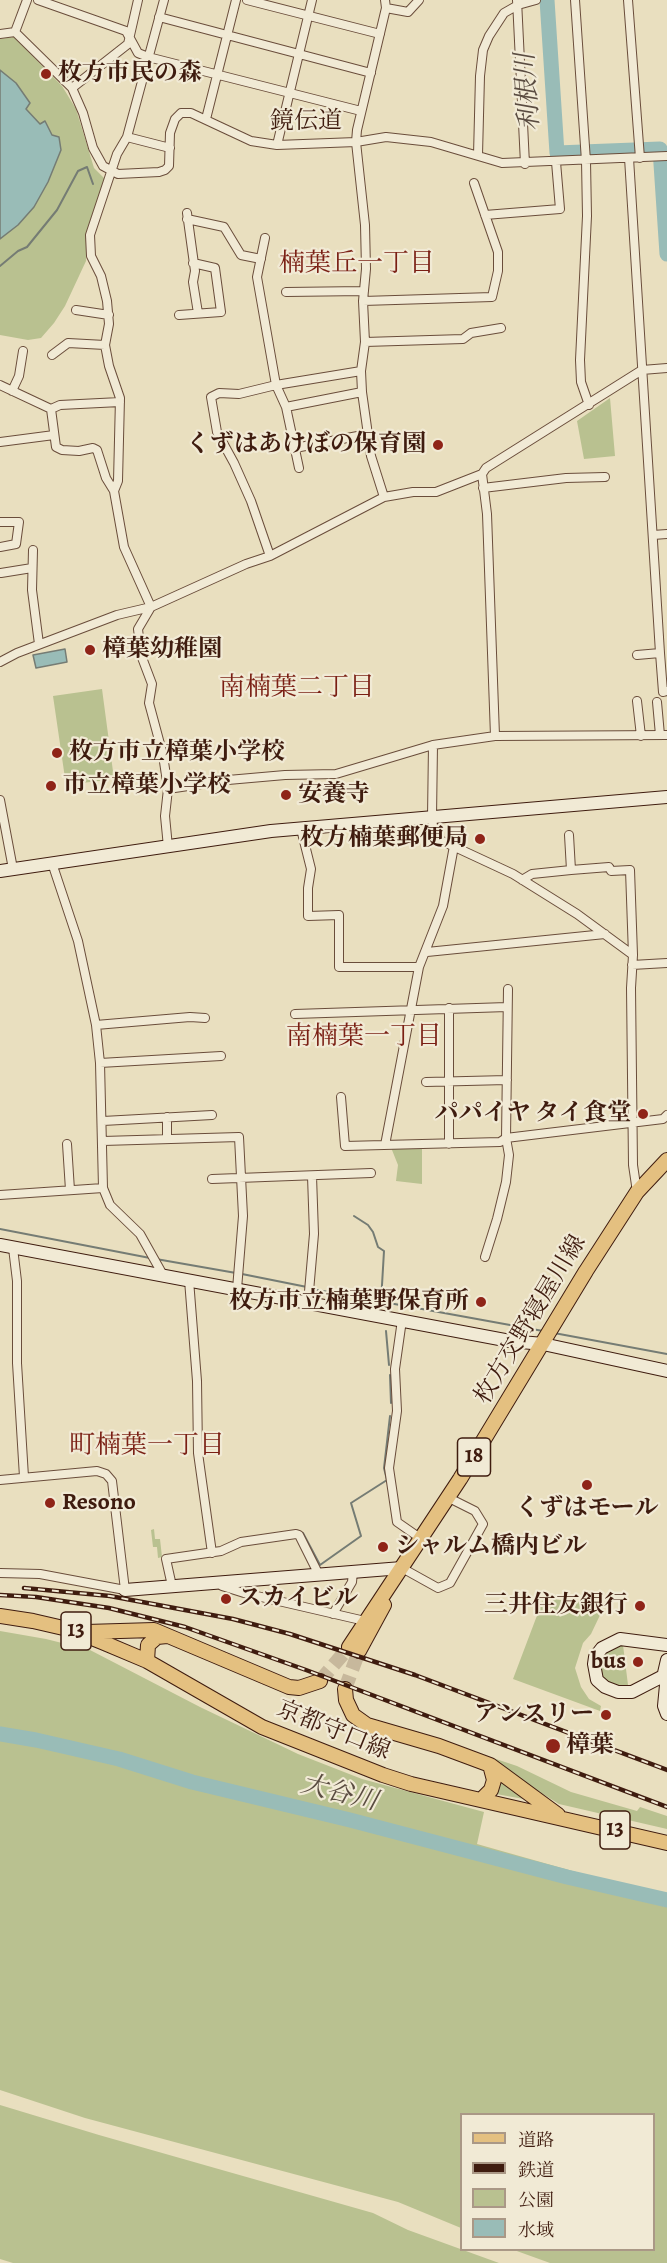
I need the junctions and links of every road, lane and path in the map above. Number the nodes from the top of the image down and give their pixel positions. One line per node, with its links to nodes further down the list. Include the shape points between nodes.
1 (27, 0): 16 (street)
2 (38, 0): 20 (street, via 126,31)
3 (138, 0): 20 (street)
4 (164, 0): 15 (street)
5 (236, 0): 19 (street)
6 (247, 0): 14 (street)
7 (312, 0): 14 (street)
8 (419, 0): 13 (street, via 408,12)
9 (536, 0): 12 (street)
10 (575, 0): 37 (street)
11 (628, 0): 36 (street)
12 (518, 2): 33 (street, via 504,13 483,51); 39 (street)
13 (386, 4): 18 (street)
14 (308, 16): 18 (street); 21 (street)
15 (159, 17): 19 (street); 22 (street)
16 (15, 32): 17 (street); 25 (street)
17 (0, 34)
18 (380, 34): 23 (street)
19 (227, 35): 21 (street); 24 (street)
20 (130, 39): 22 (street, via 138,53); 25 (street)
21 (299, 54): 23 (street); 26 (street)
22 (148, 57): 24 (street); 29 (street)
23 (371, 73): 27 (street)
24 (218, 74): 26 (street); 28 (street)
25 (72, 88): 40 (street, via 93,148)
26 (290, 92): 27 (street); 31 (street)
27 (361, 111): 30 (street)
28 (206, 119): 31 (street, 鏡伝道, via 251,141); 32 (street, 鏡伝道, via 181,113 170,132)
29 (127, 137): 32 (street); 40 (street)
30 (356, 142): 31 (street, 鏡伝道); 33 (street, 鏡伝道, via 399,138); 46 (street, via 365,225)
31 (277, 145)
32 (170, 148): 40 (street, 鏡伝道, via 169,166 165,170 132,174)
33 (478, 155): 39 (street, 鏡伝道, via 502,164)
34 (663, 157): 36 (street, 鏡伝道)
35 (629, 158): 36 (street, 鏡伝道); 37 (street, 鏡伝道); 59 (street)
36 (640, 158)
37 (586, 161): 38 (street, 鏡伝道); 66 (street, via 580,360 581,382)
38 (556, 162): 39 (street, 鏡伝道); 42 (street, via 560,209)
39 (525, 164)
40 (110, 171): 51 (street, via 90,235 91,256 101,276)
41 (474, 183): 42 (street)
42 (485, 215): 48 (street, via 498,252 492,297)
43 (265, 237): 44 (street)
44 (261, 259): 45 (street, via 241,255 224,227 187,216); 62 (street, via 257,277)
45 (193, 263): 50 (street); 50 (street, via 215,268 221,312)
46 (364, 291): 47 (street); 48 (street)
47 (286, 292)
48 (363, 301): 54 (street)
49 (76, 310): 51 (street)
50 (198, 314): 52 (street)
51 (109, 315): 55 (street)
52 (179, 315)
53 (495, 331): 54 (street, via 471,333 463,339)
54 (365, 342): 60 (street)
55 (105, 345): 57 (street, via 68,343); 65 (street)
56 (23, 351): 63 (street)
57 (50, 357)
58 (667, 368): 59 (street)
59 (642, 370): 66 (street); 81 (street)
60 (361, 371): 62 (street); 64 (street)
61 (0, 385): 63 (street)
62 (276, 385): 67 (street); 84 (street, via 211,397 217,432 251,501)
63 (12, 391): 68 (street)
64 (362, 392): 67 (street); 69 (street)
65 (120, 402): 68 (street, via 60,405); 77 (street, via 118,481)
66 (589, 405): 74 (street)
67 (286, 407): 72 (street)
68 (51, 409): 70 (street)
69 (368, 434): 72 (street); 78 (street)
70 (54, 435): 71 (street); 77 (street, via 56,447 62,450 97,450)
71 (0, 442)
72 (295, 448): 73 (street)
73 (299, 468)
74 (482, 474): 76 (street); 78 (street, via 436,492)
75 (605, 477): 76 (street)
76 (483, 488): 96 (street)
77 (114, 491): 87 (street, via 124,547)
78 (384, 497): 84 (street)
79 (0, 522): 82 (street, via 19,522 16,544)
80 (667, 534): 81 (street)
81 (652, 535): 89 (street)
82 (0, 547)
83 (33, 550): 85 (street)
84 (270, 556): 87 (street)
85 (32, 568): 86 (street); 88 (street)
86 (1, 573)
87 (151, 607): 88 (street, via 117,615); 99 (street, via 138,629 139,640 152,684 149,703)
88 (39, 644): 91 (street)
89 (660, 653): 90 (street); 92 (street, via 663,692)
90 (637, 655)
91 (0, 662)
92 (667, 691)
93 (637, 701): 97 (street)
94 (657, 702): 95 (street)
95 (663, 735): 97 (street)
96 (495, 736): 97 (street); 98 (street)
97 (641, 736)
98 (433, 745): 99 (street, via 336,774 228,780); 102 (street)
99 (168, 789): 106 (street)
100 (667, 797): 102 (street)
101 (0, 800): 108 (street)
102 (432, 817): 103 (street); 105 (street, via 435,835)
103 (301, 829): 106 (street); 116 (street, via 311,869 308,915 339,915 339,967)
104 (569, 835): 109 (street)
105 (454, 846): 110 (street); 112 (street, via 443,906)
106 (168, 847): 107 (street)
107 (52, 863): 108 (street); 123 (street, via 78,941)
108 (6, 870)
109 (571, 870): 110 (street, via 532,874); 113 (street, via 630,870)
110 (522, 880): 111 (street)
111 (605, 934): 112 (street); 113 (street)
112 (427, 952): 116 (street)
113 (633, 955): 115 (street)
114 (667, 963): 115 (street)
115 (632, 965): 134 (street)
116 (420, 967): 120 (street)
117 (508, 989): 118 (street)
118 (507, 1007): 119 (street); 126 (street)
119 (449, 1008): 120 (street); 128 (street)
120 (411, 1009): 121 (street); 140 (street)
121 (296, 1014)
122 (205, 1018): 123 (street)
123 (96, 1025): 125 (street)
124 (221, 1056): 125 (street)
125 (100, 1063): 133 (street)
126 (507, 1080): 128 (street); 135 (street)
127 (426, 1082): 128 (street)
128 (449, 1082): 139 (street)
129 (341, 1097): 140 (street, via 345,1146)
130 (667, 1114): 134 (street, via 663,1119)
131 (212, 1115): 132 (street)
132 (167, 1117): 133 (street); 136 (street)
133 (102, 1121): 137 (street)
134 (634, 1122): 135 (street); 148 (street)
135 (506, 1138): 139 (street, via 500,1142); 151 (street, via 506,1182)
136 (167, 1139): 137 (street); 144 (street, via 239,1137)
137 (103, 1141): 146 (street)
138 (68, 1144): 147 (street)
139 (449, 1144): 140 (street)
140 (385, 1145)
141 (667, 1161): 148 (main road, 枚方交野寝屋川線 / 18)
142 (372, 1173): 143 (street)
143 (312, 1176): 144 (street); 155 (street, via 314,1234)
144 (241, 1178): 145 (street); 154 (street, via 243,1216)
145 (212, 1179)
146 (103, 1188): 147 (street); 152 (street, via 110,1205 140,1234)
147 (70, 1190): 149 (street)
148 (637, 1192): 157 (main road, 枚方交野寝屋川線 / 18)
149 (0, 1196)
150 (6, 1246): 152 (street); 159 (street, via 17,1281)
151 (485, 1257)
152 (163, 1275): 153 (street)
153 (189, 1280): 154 (street); 163 (street, via 198,1453)
154 (237, 1289): 155 (street)
155 (308, 1302): 156 (street)
156 (402, 1320): 157 (street); 162 (street, via 394,1369 397,1411 390,1468 397,1522)
157 (543, 1344): 158 (street); 161 (main road, 枚方交野寝屋川線 / 18)
158 (667, 1371)
159 (24, 1477): 160 (street); 170 (street, via 97,1471 106,1474 112,1481)
160 (0, 1479)
161 (447, 1497): 162 (main road, 枚方交野寝屋川線 / 18); 164 (street, via 475,1511 483,1524 450,1583 438,1588)
162 (420, 1538): 164 (main road, 枚方交野寝屋川線 / 18)
163 (212, 1553): 167 (street, via 241,1542 296,1534); 169 (street, via 166,1559)
164 (402, 1568): 165 (street); 173 (main road, 枚方交野寝屋川線 / 18); 173 (main road, 枚方交野寝屋川線 / 18, via 377,1621 354,1649)
165 (354, 1572): 167 (street); 171 (street)
166 (0, 1573): 170 (street, via 40,1574)
167 (319, 1575): 168 (street)
168 (220, 1582): 169 (street); 171 (street, via 244,1593)
169 (172, 1586): 170 (street)
170 (125, 1590)
171 (333, 1614): 173 (street)
172 (0, 1616): 174 (main road, 京都守口線 / 13)
173 (365, 1621)
174 (72, 1630): 175 (main road, via 154,1630); 178 (main road, 京都守口線 / 13)
175 (168, 1636): 178 (main road, via 157,1637 148,1645); 180 (main road, via 289,1688)
176 (667, 1645): 179 (street, via 620,1639 602,1648 594,1664 597,1680 618,1692 632,1692)
177 (667, 1660): 179 (street)
178 (147, 1661): 184 (main road, 京都守口線 / 13, via 262,1727 317,1750 411,1784)
179 (666, 1675): 182 (street)
180 (320, 1681)
181 (345, 1689): 183 (main road, via 353,1715 367,1725)
182 (667, 1714)
183 (490, 1765): 184 (main road, via 494,1780); 185 (main road)
184 (482, 1799): 185 (main road, 京都守口線 / 13)
185 (562, 1818): 186 (main road, 京都守口線 / 13)
186 (667, 1843)

